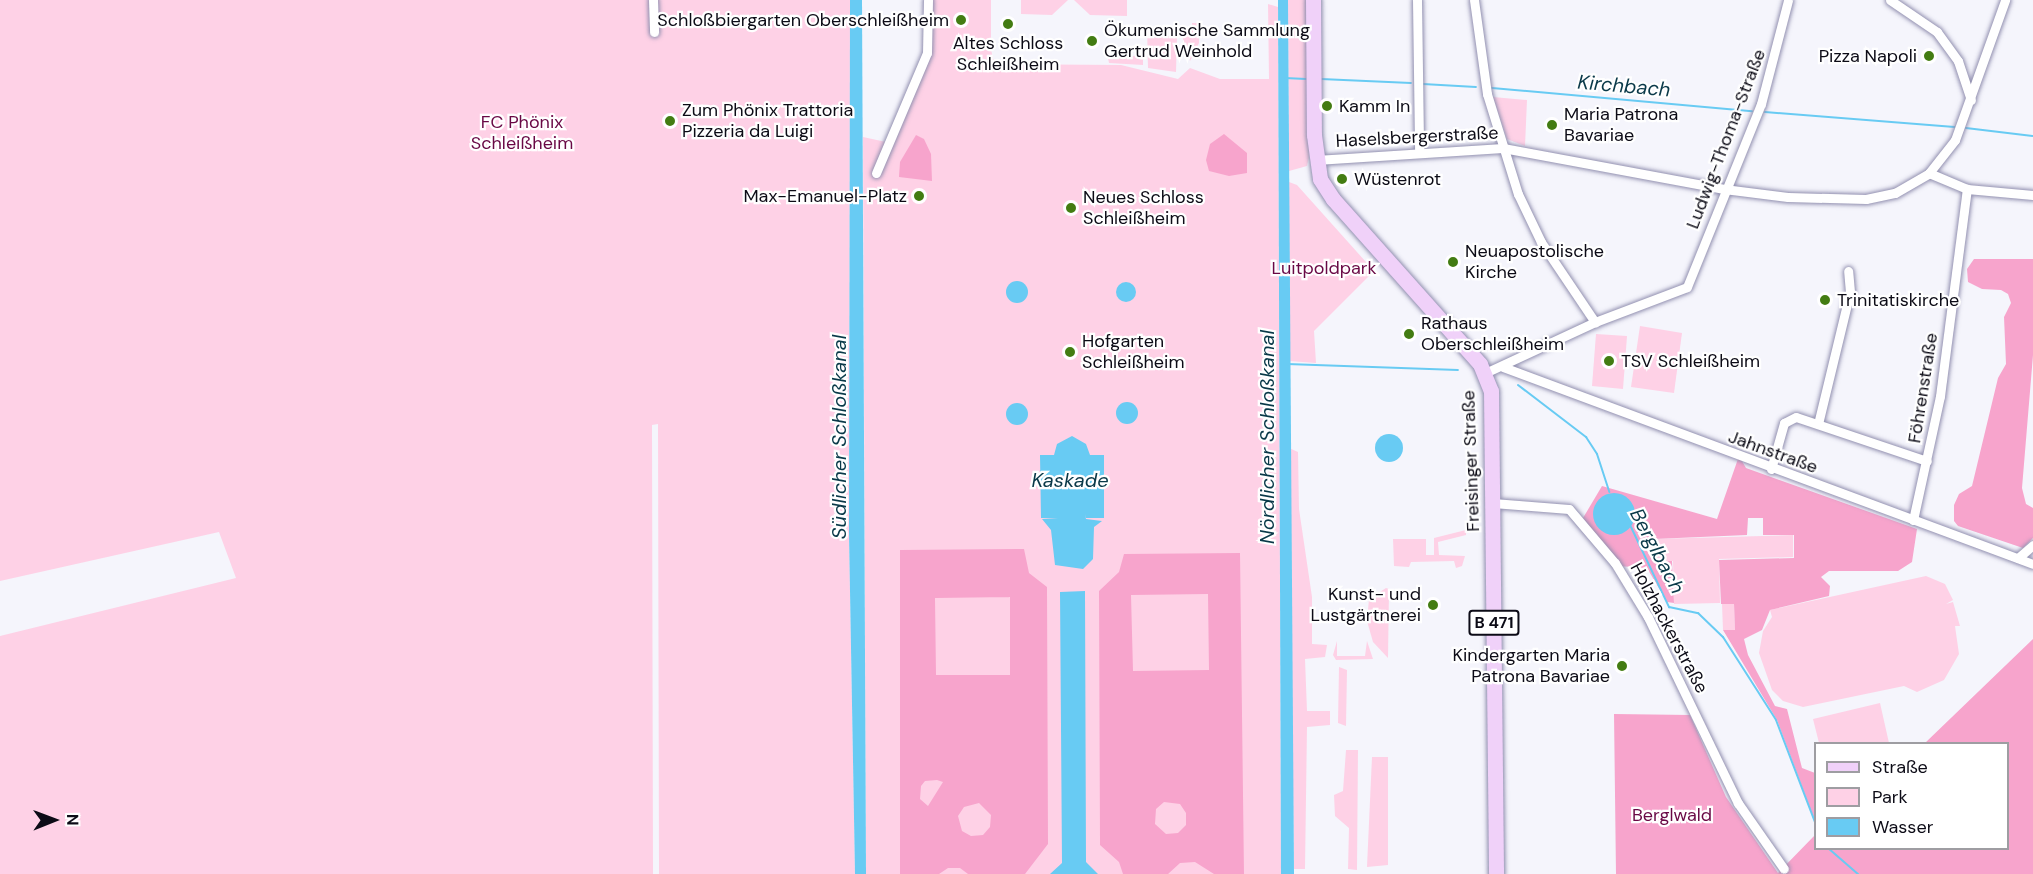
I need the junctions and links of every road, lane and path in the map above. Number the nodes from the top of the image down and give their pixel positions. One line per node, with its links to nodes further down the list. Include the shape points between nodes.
1 (653, 0): 9 (street)
2 (928, 0): 14 (street, via 927,53)
3 (1313, 0): 13 (main road, Freisinger Straße / B 471)
4 (1417, 0): 12 (street)
5 (1474, 0): 11 (street, via 1484,78)
6 (1788, 0): 16 (street, Ludwig-Thoma-Straße, via 1761,104)
7 (1890, 0): 10 (street, via 1918,16 1943,38 1958,61)
8 (2005, 0): 10 (street, Haselsbergerstraße)
9 (654, 32)
10 (1971, 100): 15 (street, Haselsbergerstraße, via 1955,140)
11 (1503, 148): 12 (street, Haselsbergerstraße); 16 (street, Haselsbergerstraße); 20 (street, via 1518,194 1541,242)
12 (1419, 152): 13 (street, Haselsbergerstraße)
13 (1316, 160): 22 (main road, Freisinger Straße / B 471, via 1320,179 1333,199)
14 (876, 173)
15 (1929, 173): 16 (street, Haselsbergerstraße, via 1895,193 1866,199 1809,199); 17 (street)
16 (1724, 189): 20 (street, Ludwig-Thoma-Straße, via 1687,287)
17 (1967, 189): 18 (street); 24 (street, Föhrenstraße, via 1940,396)
18 (2033, 195)
19 (1848, 271): 23 (street, via 1850,292)
20 (1595, 322): 21 (street)
21 (1503, 366): 22 (street); 25 (street, Jahnstraße)
22 (1485, 373): 26 (main road, Freisinger Straße / B 471, via 1492,401)
23 (1818, 424): 24 (street); 25 (street, via 1796,417 1784,423)
24 (1927, 461): 27 (street, Föhrenstraße)
25 (1772, 469): 27 (street, Jahnstraße)
26 (1493, 503): 31 (street, Holzhackerstraße, via 1569,508 1615,563 1705,729 1738,803); 32 (main road, Freisinger Straße / B 471)
27 (1913, 520): 29 (street, Jahnstraße)
28 (2033, 545): 29 (street)
29 (2018, 558): 30 (street, Jahnstraße)
30 (2033, 564)
31 (1784, 869)
32 (1496, 874)

